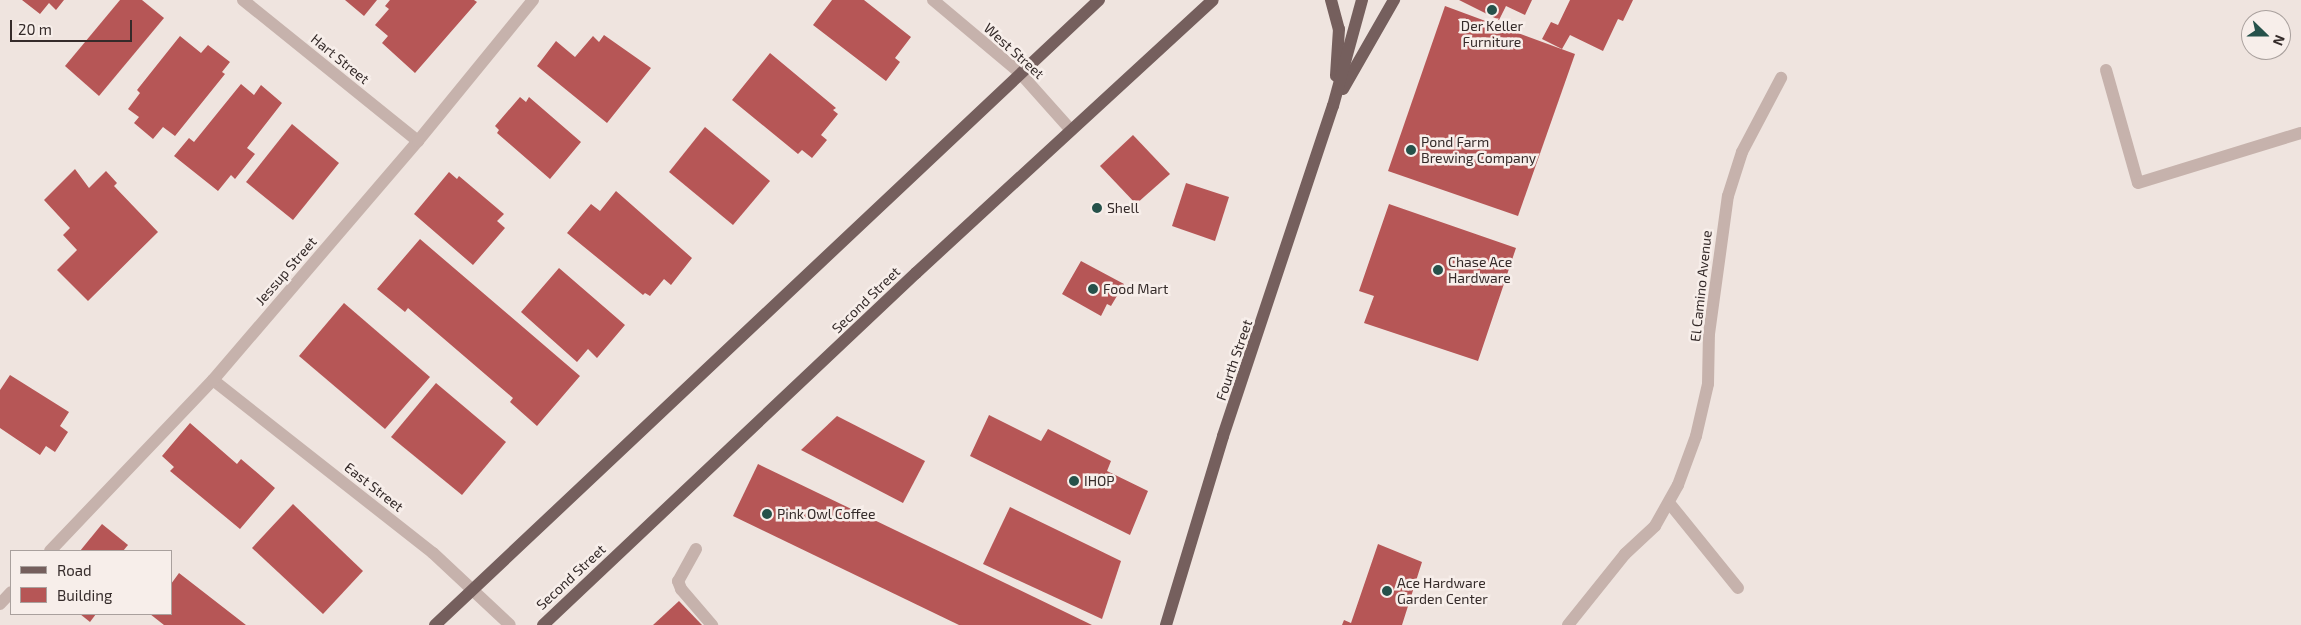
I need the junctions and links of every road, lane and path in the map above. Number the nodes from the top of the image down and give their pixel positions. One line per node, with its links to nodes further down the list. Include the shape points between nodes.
1 (242, 0): 15 (street, Hart Street)
2 (533, 0): 15 (street, Jessup Street)
3 (932, 0): 10 (street, West Street)
4 (1099, 0): 10 (main road)
5 (1332, 0): 12 (main road, via 1339,29)
6 (1362, 0): 12 (main road, Fourth Street)
7 (1394, 0): 12 (main road, Fourth Street)
8 (1212, 2): 13 (main road, Second Street)
9 (2106, 70): 14 (street, via 2138,183)
10 (1020, 73): 13 (street, West Street); 21 (main road)
11 (1781, 78): 17 (street, El Camino Avenue, via 1742,152 1728,196 1709,334 1708,384 1696,436)
12 (1333, 106): 28 (main road, Fourth Street, via 1224,436)
13 (1070, 129): 26 (main road, Second Street)
14 (2301, 133)
15 (418, 141): 16 (street, Jessup Street)
16 (213, 380): 18 (street, Jessup Street); 21 (street, East Street, via 433,553)
17 (1670, 504): 20 (street); 29 (street, El Camino Avenue, via 1655,526 1625,554)
18 (51, 550)
19 (696, 550): 27 (street, via 678,582 681,590)
20 (1738, 588)
21 (473, 589): 24 (main road); 25 (street, East Street)
22 (10, 593): 23 (street)
23 (0, 604)
24 (435, 625)
25 (510, 625)
26 (543, 625)
27 (712, 625)
28 (1166, 625)
29 (1568, 625)

